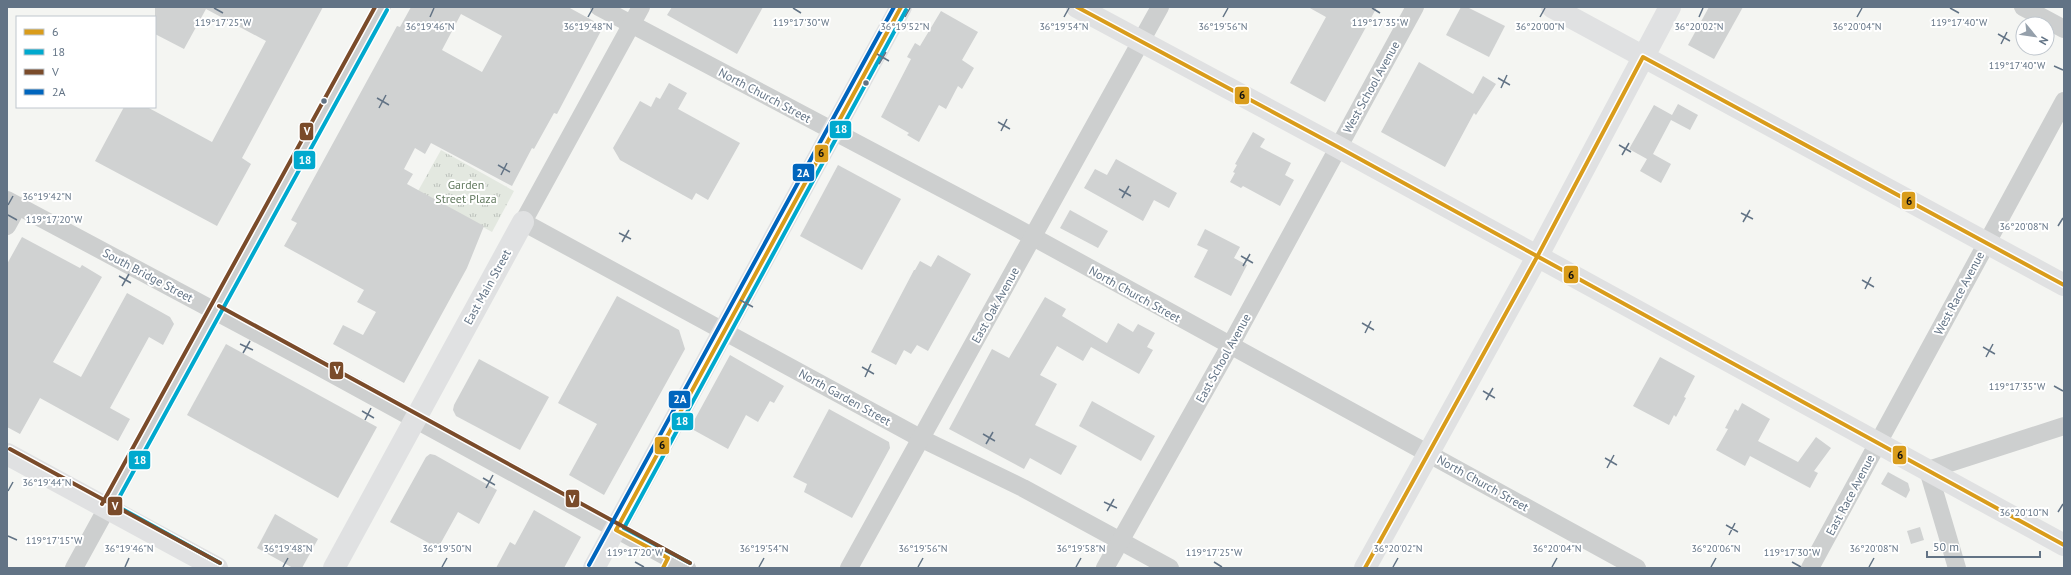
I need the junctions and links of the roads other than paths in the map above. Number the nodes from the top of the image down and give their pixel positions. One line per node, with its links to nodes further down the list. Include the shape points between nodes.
1 (382, 7): 25 (street)
2 (599, 7): 11 (street, North Church Street)
3 (641, 7): 11 (street, East Main Street)
4 (901, 7): 16 (main road)
5 (1077, 7): 13 (main road)
6 (1160, 7): 13 (street, East Oak Avenue)
7 (1415, 7): 17 (street, West School Avenue)
8 (1552, 7): 14 (main road)
9 (1670, 7): 14 (main road)
10 (2023, 7): 12 (street)
11 (631, 24): 16 (street, North Church Street); 19 (street, East Main Street)
12 (2064, 29)
13 (1142, 42): 17 (main road); 21 (street, East Oak Avenue)
14 (1643, 57): 22 (main road); 23 (main road)
15 (2064, 101): 22 (street, West Race Avenue)
16 (833, 131): 21 (street, North Church Street); 26 (main road)
17 (1338, 147): 23 (main road); 27 (street, East School Avenue)
18 (13, 203): 20 (street); 25 (street, South Bridge Street)
19 (523, 222): 26 (street, North Garden Street); 28 (main road, East Main Street)
20 (7, 226)
21 (1033, 237): 27 (street, North Church Street); 30 (street, East Oak Avenue)
22 (1986, 242): 24 (main road); 31 (street, West Race Avenue)
23 (1537, 257): 31 (main road); 32 (main road)
24 (2064, 285)
25 (216, 311): 28 (street, South Bridge Street); 35 (street)
26 (724, 331): 30 (street, North Garden Street); 36 (main road)
27 (1230, 346): 32 (street, North Church Street); 37 (street, East School Avenue)
28 (415, 420): 36 (street, South Bridge Street); 41 (main road, East Main Street)
29 (2064, 426): 34 (street)
30 (920, 438): 37 (street, North Garden Street, via 1023,488); 44 (street, East Oak Avenue)
31 (1878, 444): 34 (main road); 49 (street, East Race Avenue)
32 (1429, 453): 47 (main road); 48 (street, North Church Street)
33 (7, 454): 35 (main road)
34 (1928, 470): 38 (main road); 50 (street)
35 (107, 507): 39 (street); 40 (main road)
36 (616, 530): 42 (main road); 43 (street, South Bridge Street)
37 (1120, 540): 45 (street, East School Avenue); 46 (street, North Garden Street)
38 (2064, 545)
39 (74, 568)
40 (217, 568)
41 (334, 568)
42 (594, 568)
43 (687, 568)
44 (849, 568)
45 (1105, 568)
46 (1170, 568)
47 (1365, 568)
48 (1637, 568)
49 (1810, 568)
50 (1957, 568)

